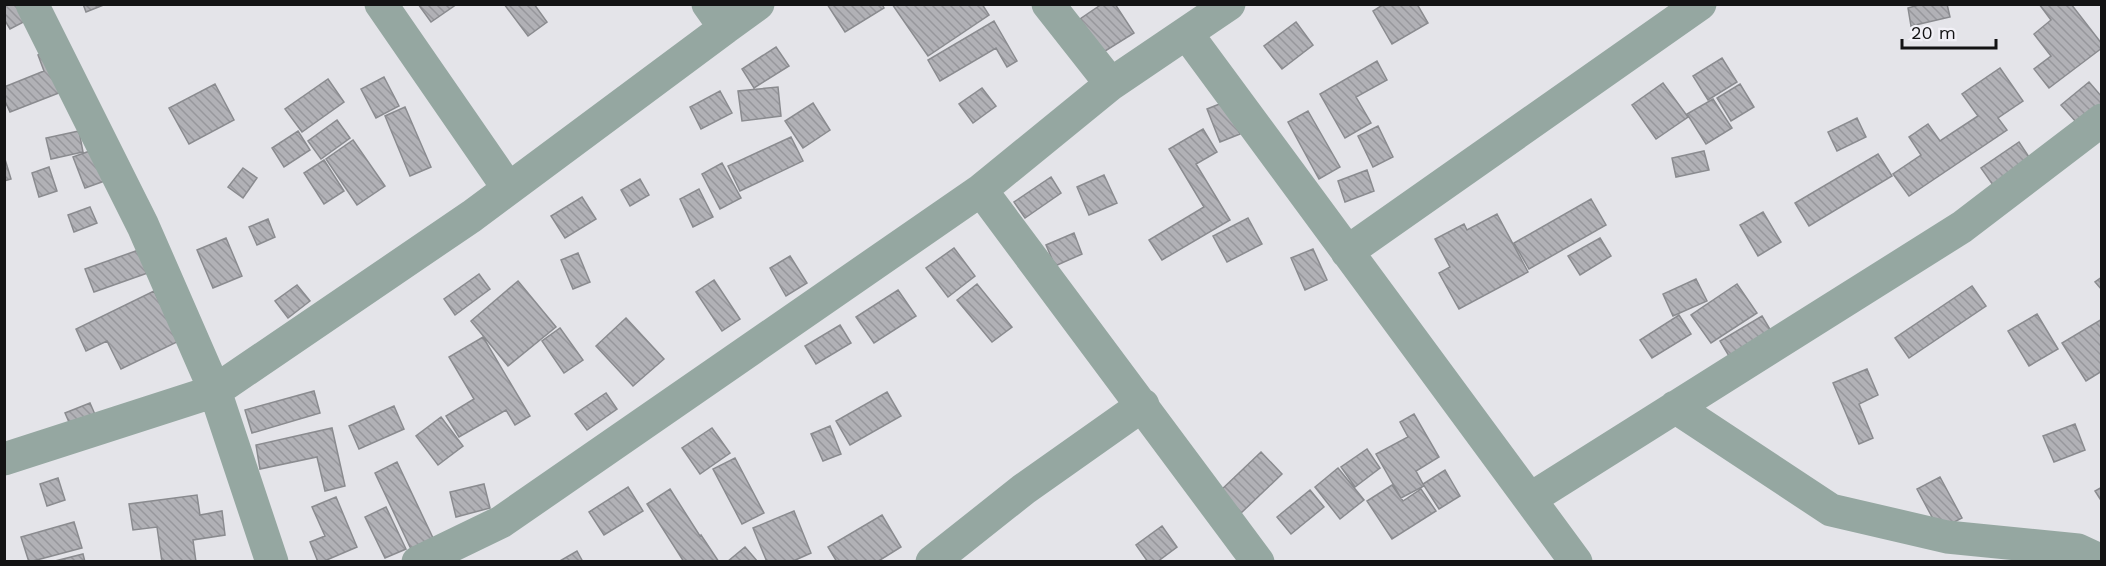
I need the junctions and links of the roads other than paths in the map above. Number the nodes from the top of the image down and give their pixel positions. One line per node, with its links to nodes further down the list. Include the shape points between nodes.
1 (32, 4): 14 (street, via 143,226)
2 (381, 4): 11 (street)
3 (758, 4): 7 (street)
4 (1048, 4): 9 (street)
5 (1229, 4): 8 (street)
6 (1700, 4): 13 (street)
7 (717, 16): 11 (street)
8 (1187, 34): 9 (street); 13 (street)
9 (1111, 84): 12 (street)
10 (2102, 120): 16 (street, via 1962,227)
11 (508, 189): 14 (street)
12 (981, 190): 15 (street); 20 (street, via 501,522)
13 (1347, 252): 18 (street)
14 (215, 392): 17 (street); 19 (street)
15 (1143, 405): 21 (street, via 1024,489); 22 (street)
16 (1676, 407): 18 (street); 24 (street, via 1831,510 1947,537 2078,550)
17 (4, 459)
18 (1530, 499): 23 (street)
19 (272, 561)
20 (418, 561)
21 (932, 561)
22 (1258, 561)
23 (1576, 561)
24 (2102, 561)

